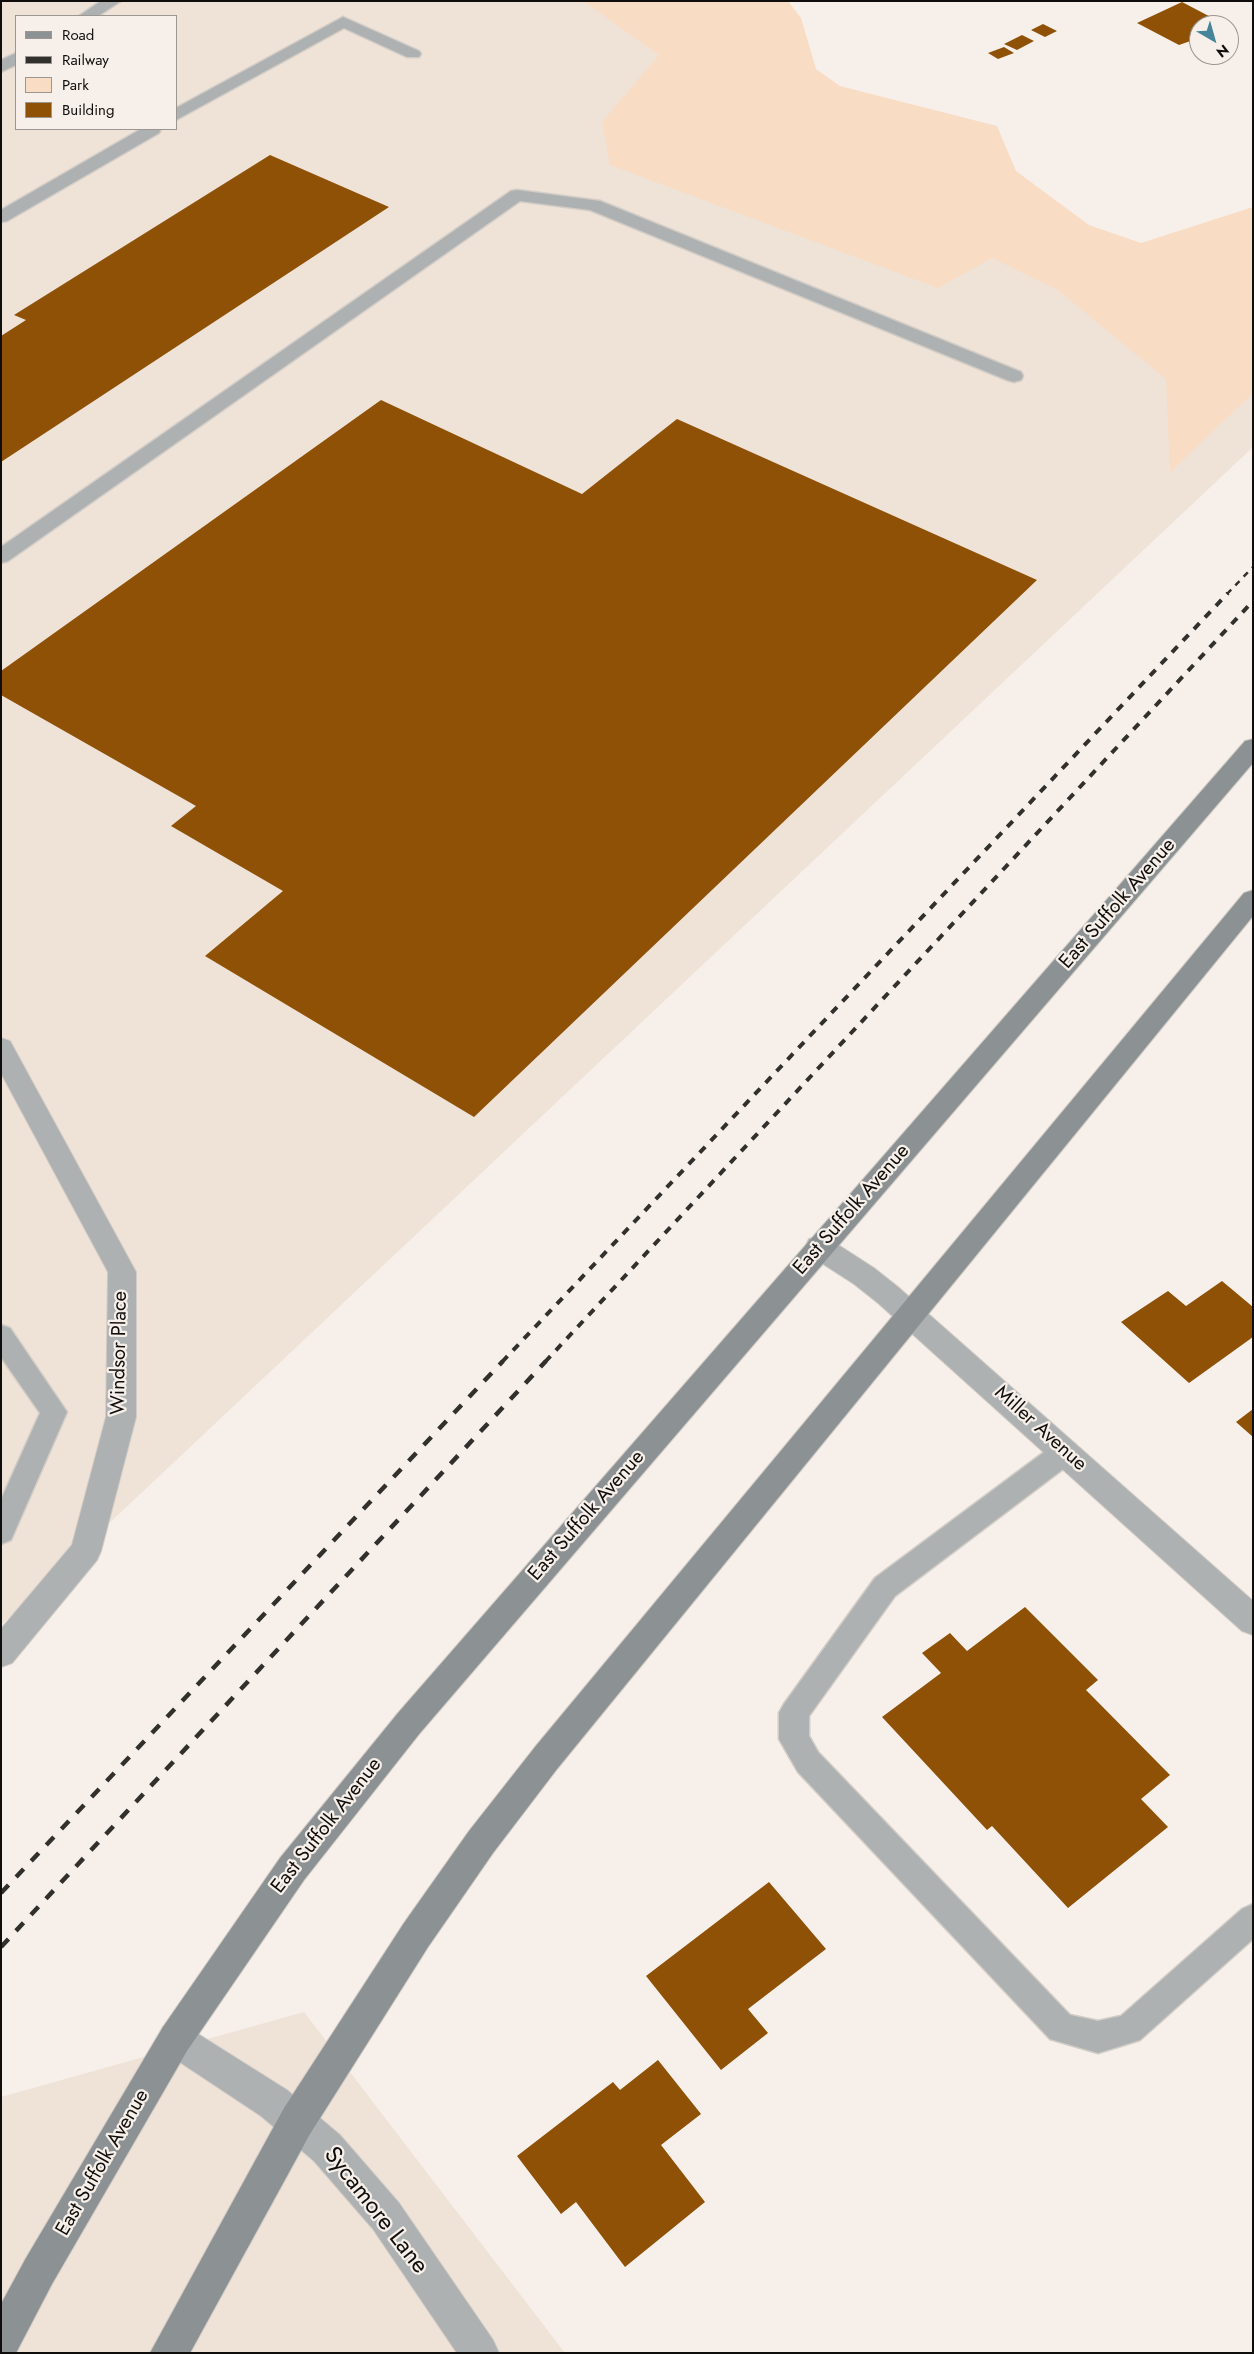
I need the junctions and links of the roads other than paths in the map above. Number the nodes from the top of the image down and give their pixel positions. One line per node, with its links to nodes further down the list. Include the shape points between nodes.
1 (112, 1): 2 (lane)
2 (89, 15)
3 (413, 54): 6 (lane, via 343,22)
4 (15, 59): 5 (lane)
5 (1, 66)
6 (178, 114)
7 (151, 130): 8 (lane)
8 (1, 217)
9 (1014, 376): 10 (lane, via 594,205 517,195)
10 (1, 557)
11 (1253, 747): 14 (main road, East Suffolk Avenue)
12 (1253, 899): 15 (main road)
13 (1, 1048): 20 (street, Windsor Place, via 122,1272 121,1417 86,1551)
14 (819, 1247): 15 (street, Miller Avenue, via 864,1276); 22 (main road, East Suffolk Avenue, via 353,1791 292,1868)
15 (910, 1314): 17 (street, Miller Avenue); 23 (main road, via 546,1758 481,1842 416,1935)
16 (1, 1336): 18 (lane, via 54,1412)
17 (1065, 1452): 19 (street, Miller Avenue); 21 (lane, via 885,1587 794,1713 794,1738 808,1762 1061,2028 1098,2037 1129,2029)
18 (1, 1532)
19 (1253, 1621)
20 (1, 1653)
21 (1253, 1919)
22 (175, 2039): 23 (street, Sycamore Lane, via 245,2083); 24 (main road, East Suffolk Avenue, via 39,2271)
23 (297, 2121): 25 (main road); 26 (street, Sycamore Lane, via 348,2170 386,2216)
24 (1, 2343)
25 (169, 2353)
26 (480, 2353)

